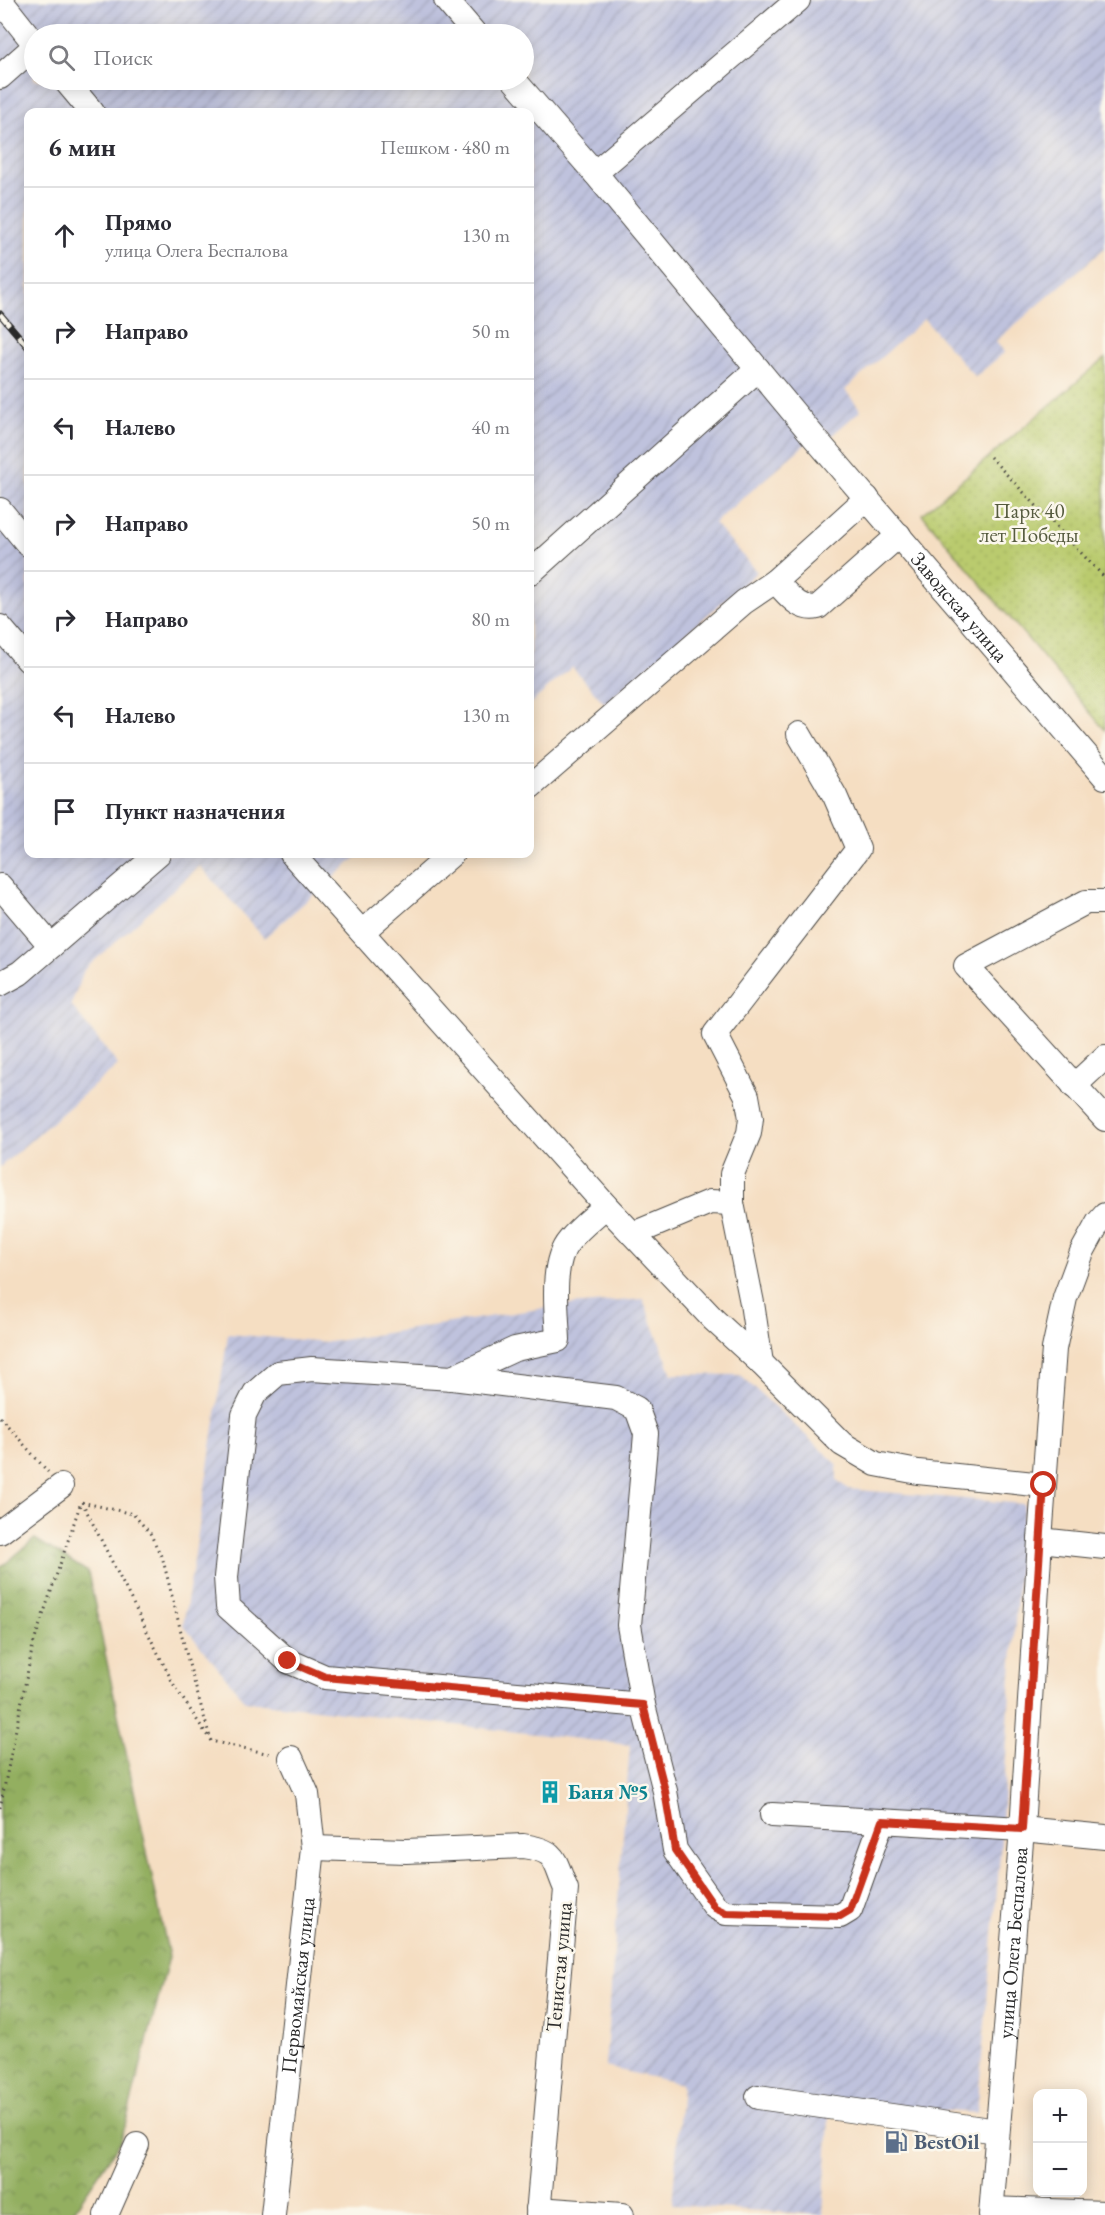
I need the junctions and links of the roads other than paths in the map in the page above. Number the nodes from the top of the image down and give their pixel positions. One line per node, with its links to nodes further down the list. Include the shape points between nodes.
1 (0, 0): 5 (street)
2 (446, 0): 4 (street)
3 (798, 0): 11 (street)
4 (466, 24)
5 (24, 30)
6 (24, 56): 7 (street)
7 (0, 77)
8 (73, 90): 10 (street)
9 (523, 90): 11 (street, Заводская улица)
10 (89, 108)
11 (595, 173): 12 (street, Заводская улица)
12 (758, 369): 13 (street, Заводская улица); 17 (street)
13 (867, 498): 15 (street, Заводская улица); 18 (street)
14 (0, 510): 16 (street)
15 (899, 535): 18 (street, via 818,608 801,607); 22 (street, Заводская улица)
16 (24, 539)
17 (534, 569)
18 (775, 581): 23 (street, via 744,602)
19 (0, 627): 20 (street)
20 (24, 655)
21 (799, 734): 35 (street, via 836,796 858,849 715,1034 747,1096 751,1118 732,1174)
22 (1105, 777)
23 (534, 784)
24 (153, 858): 30 (street)
25 (296, 858): 29 (street)
26 (447, 858): 29 (street)
27 (0, 886): 30 (street)
28 (1105, 902): 33 (street, via 1086,902 966,966)
29 (362, 932): 36 (street)
30 (51, 946): 31 (street, via 20,973)
31 (0, 984)
32 (1105, 1057): 33 (street)
33 (1074, 1086): 34 (street)
34 (1105, 1119)
35 (732, 1203): 38 (street, via 710,1202); 39 (street)
36 (606, 1206): 38 (street); 40 (street, via 568,1241 561,1256 557,1278 558,1340 515,1349)
37 (1105, 1215): 41 (street, улица Олега Беспалова, via 1082,1252 1065,1298 1054,1349)
38 (633, 1234): 39 (street, via 714,1320)
39 (761, 1363): 41 (street, via 842,1444 876,1464)
40 (452, 1378): 46 (street, via 616,1398 637,1409 646,1434 629,1625); 46 (street, via 312,1369 278,1373 255,1393 244,1415 226,1577 228,1607 288,1661 325,1677)
41 (1044, 1485): 44 (street, улица Олега Беспалова)
42 (61, 1486): 43 (street)
43 (0, 1532)
44 (1040, 1540): 45 (street); 50 (street, улица Олега Беспалова)
45 (1105, 1547)
46 (643, 1705): 49 (street, via 675,1850 715,1908 726,1913 840,1916 850,1910)
47 (291, 1758): 52 (street, Первомайская улица, via 307,1794)
48 (772, 1815): 49 (street)
49 (882, 1821): 50 (street)
50 (1022, 1829): 51 (street); 54 (street, улица Олега Беспалова)
51 (1105, 1837)
52 (313, 1848): 56 (street, Тенистая улица, via 406,1851 523,1846 552,1855 566,1888); 60 (street, Первомайская улица)
53 (759, 2097): 54 (street)
54 (997, 2131): 57 (street, улица Олега Беспалова)
55 (137, 2145): 59 (street)
56 (538, 2212): 61 (street)
57 (991, 2212): 58 (street)
58 (1105, 2213)
59 (106, 2215)
60 (273, 2215)
61 (622, 2215)

